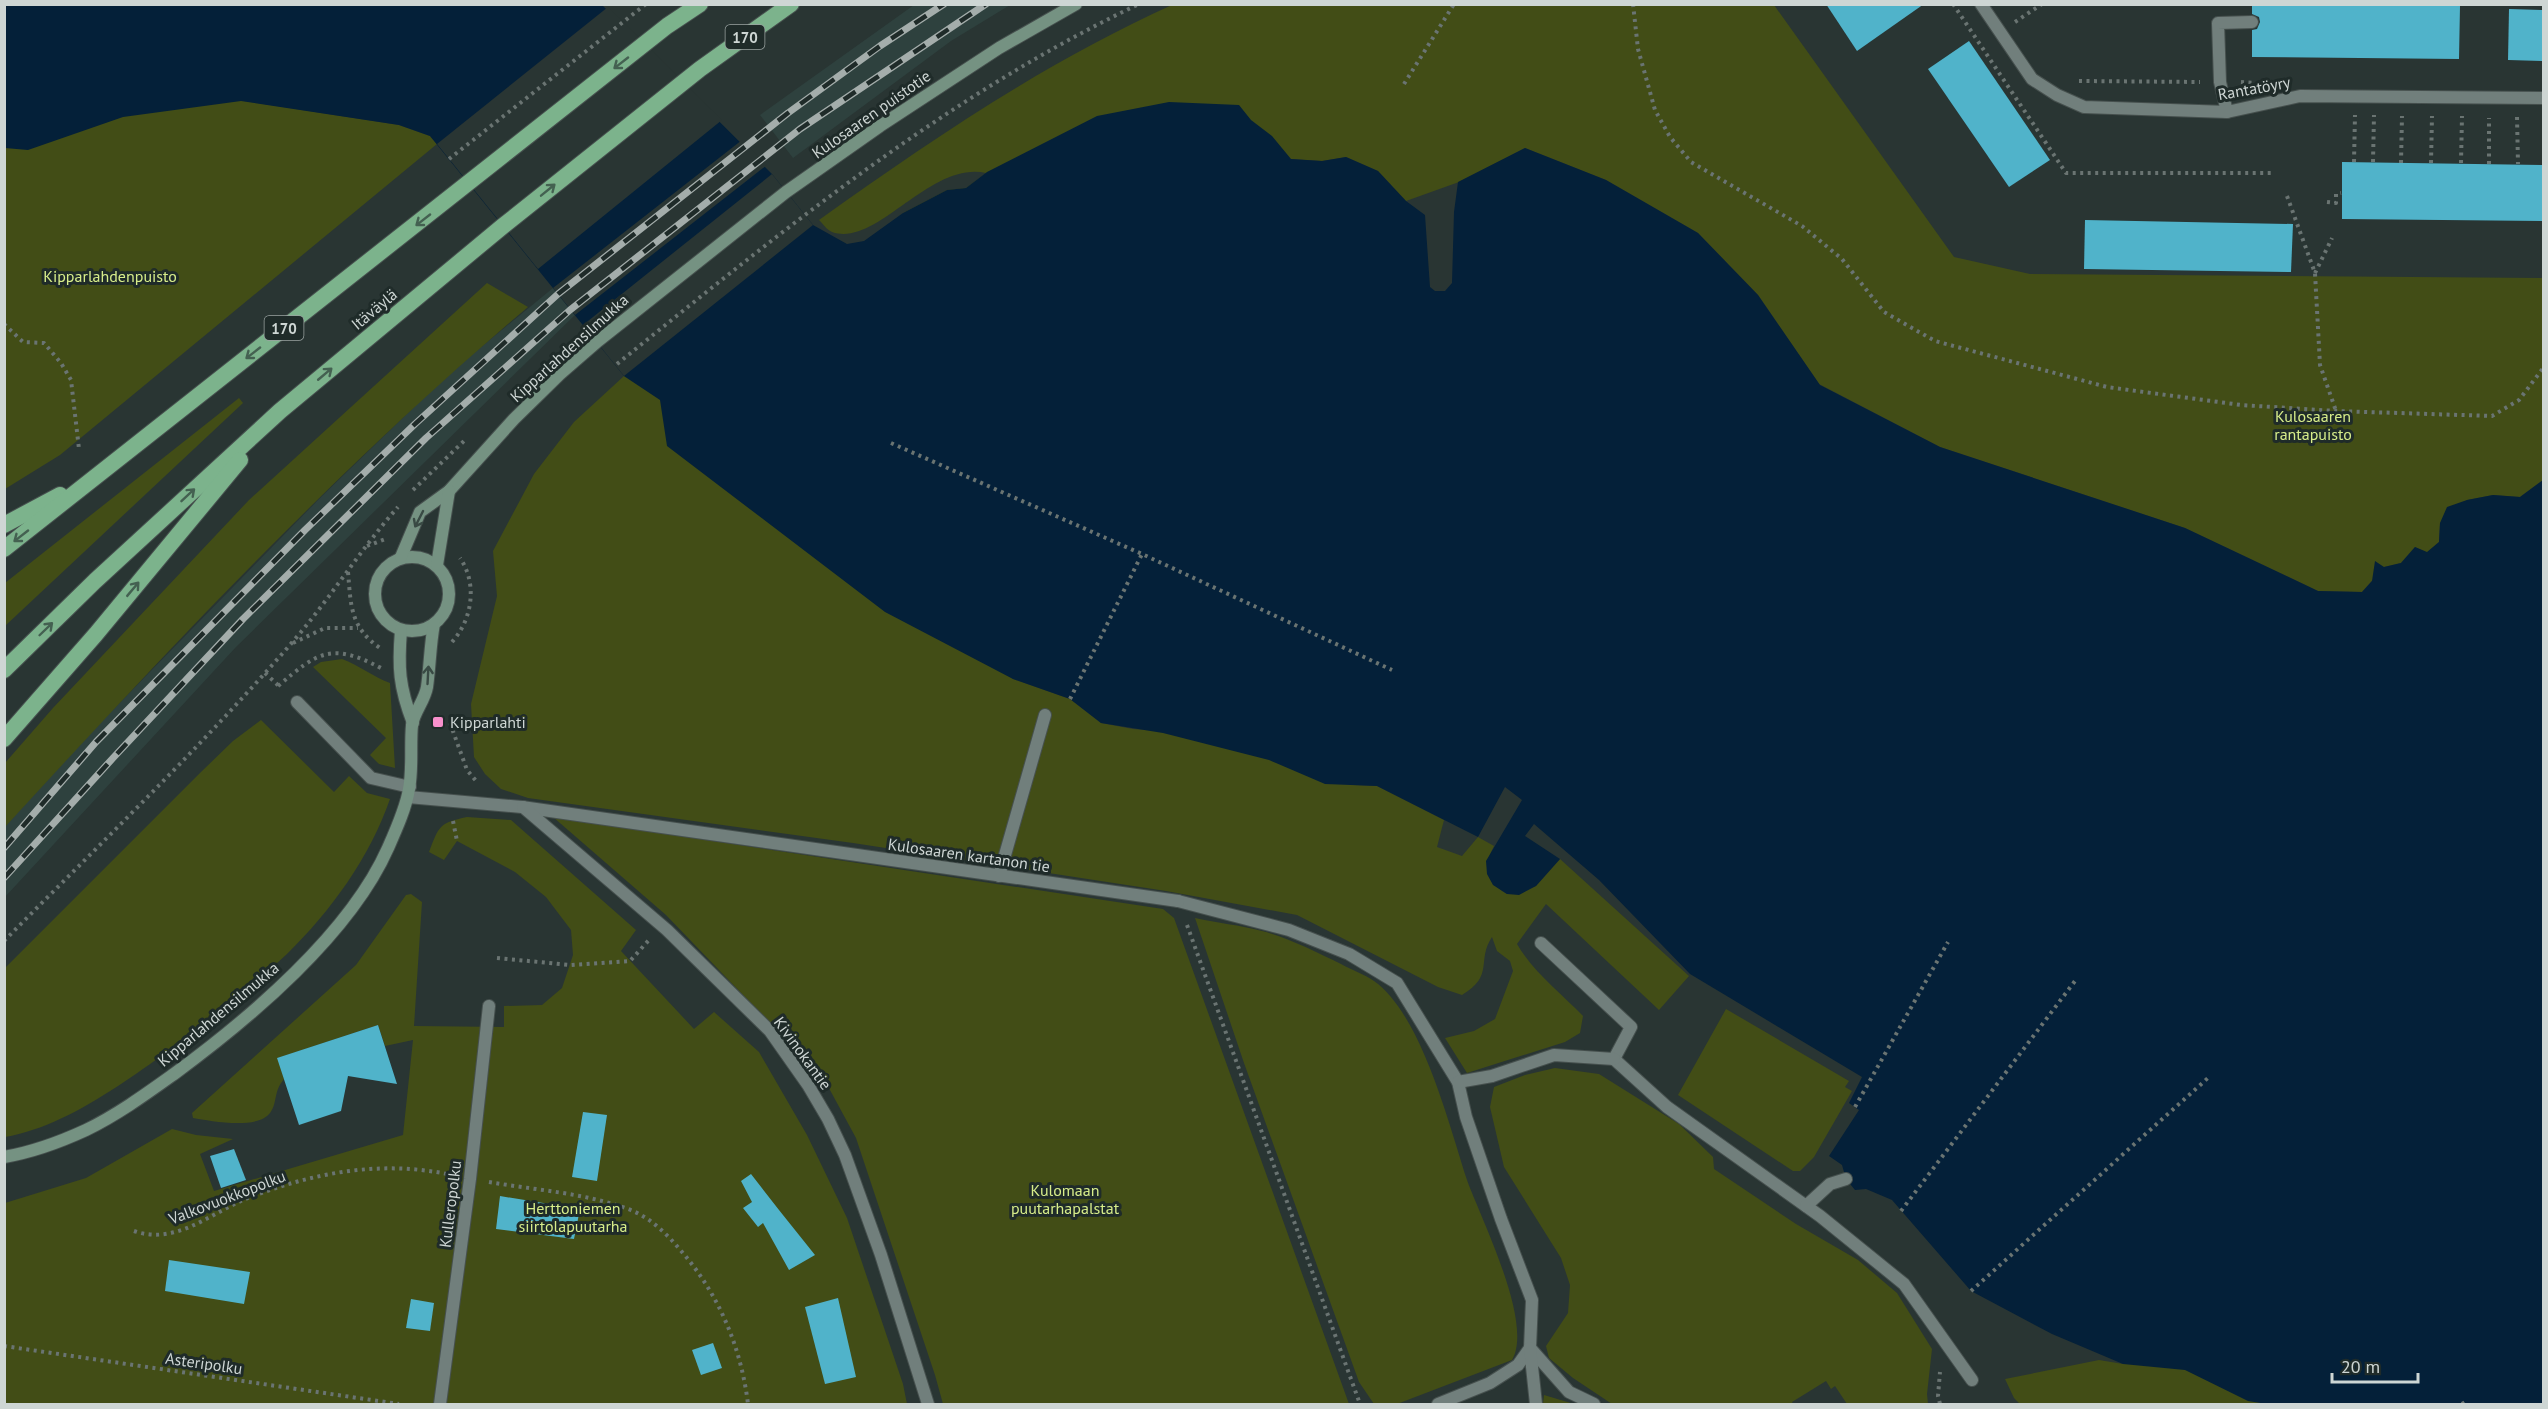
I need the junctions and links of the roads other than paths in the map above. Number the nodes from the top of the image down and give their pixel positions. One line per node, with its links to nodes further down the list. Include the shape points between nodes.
1 (685, 4): 7 (highway)
2 (700, 4): 7 (highway, 170)
3 (791, 4): 11 (highway, Itäväylä / 170, one-way to 3, via 700,69)
4 (1076, 4): 10 (main road, Kulosaaren puistotie, via 936,88 786,192)
5 (1981, 4): 9 (street, Rantatöyry, via 2032,79 2084,107)
6 (2252, 22): 9 (street, via 2218,23 2220,82)
7 (667, 26): 12 (highway, 170, one-way to 12)
8 (2544, 98): 9 (street, Rantatöyry, via 2300,96)
9 (2227, 112)
10 (693, 264): 13 (main road, Kipparlahdensilmukka, via 598,340 522,412)
11 (280, 411): 20 (highway, Itäväylä / 170, one-way to 11); 24 (highway, one-way to 11)
12 (100, 473): 14 (highway); 15 (highway, 170, one-way to 15)
13 (449, 491): 16 (main road, Kipparlahdensilmukka, one-way to 16, via 420,512); 17 (main road)
14 (4, 525)
15 (4, 549)
16 (401, 557): 17 (main road, via 420,557); 19 (main road, via 387,565 377,578 374,593 377,609 387,622)
17 (436, 565): 18 (main road, via 447,579 450,595 445,612)
18 (434, 624): 19 (main road, via 418,631); 23 (main road, Kipparlahdensilmukka, one-way to 18, via 427,690)
19 (401, 630): 23 (main road, Kipparlahdensilmukka, via 401,693)
20 (4, 670)
21 (297, 702): 25 (street, Kulosaaren kartanon tie, via 371,778)
22 (1045, 716): 27 (street)
23 (413, 723): 25 (main road, Kipparlahdensilmukka)
24 (4, 739)
25 (409, 792): 26 (street, Kulosaaren kartanon tie); 32 (main road, Kipparlahdensilmukka, via 387,849 360,897 291,976 253,1011 205,1051 87,1130 29,1153)
26 (522, 807): 27 (street, Kulosaaren kartanon tie); 38 (street, Kivinokantie, via 662,926 770,1031 808,1085 845,1155)
27 (999, 876): 31 (street, Kulosaaren kartanon tie, via 1178,902 1289,930 1349,954 1397,983)
28 (1541, 943): 30 (street, via 1631,1027)
29 (489, 1006): 37 (street, Kulleropolku)
30 (1614, 1059): 31 (street, via 1554,1055 1492,1076); 34 (street, via 1667,1107)
31 (1458, 1082): 35 (street, Kulosaaren kartanon tie, via 1532,1300)
32 (4, 1157)
33 (1846, 1179): 34 (street, via 1830,1184)
34 (1806, 1206): 36 (street, via 1904,1284)
35 (1530, 1348): 39 (street, via 1518,1365 1490,1383); 40 (street, Kulosaaren kartanon tie); 41 (street, via 1569,1392)
36 (1972, 1380)
37 (440, 1404)
38 (928, 1404)
39 (1438, 1404)
40 (1536, 1404)
41 (1594, 1404)

